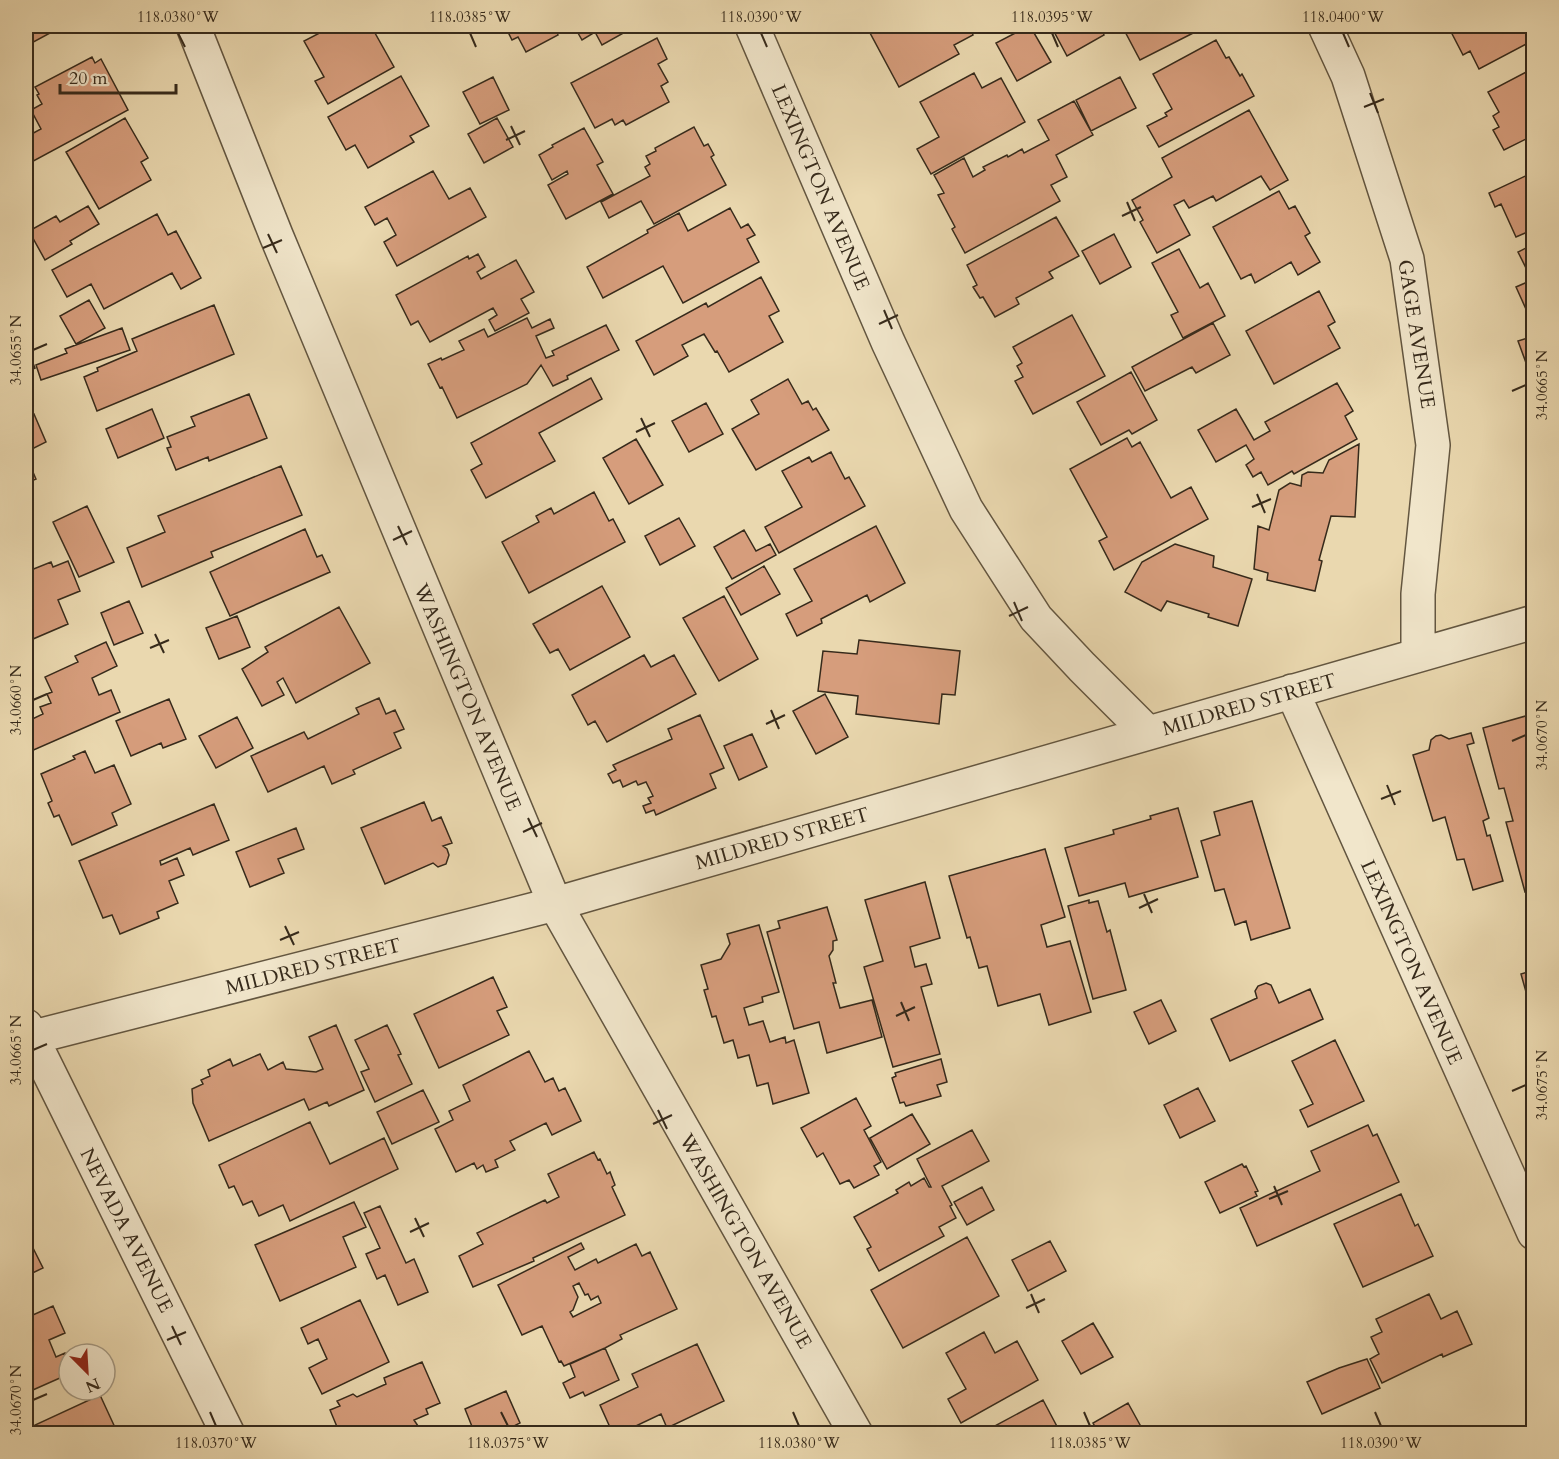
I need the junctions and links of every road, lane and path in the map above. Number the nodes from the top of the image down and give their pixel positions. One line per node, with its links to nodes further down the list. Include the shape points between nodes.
1 (193, 26): 8 (street, WASHINGTON AVENUE)
2 (752, 26): 7 (street, LEXINGTON AVENUE, via 888,342 966,509 1036,618)
3 (1325, 26): 5 (street, GAGE AVENUE, via 1348,76 1407,259 1433,445 1418,594)
4 (1533, 622): 5 (street, MILDRED STREET)
5 (1418, 655): 6 (street, MILDRED STREET)
6 (1293, 691): 7 (street, MILDRED STREET); 10 (street, LEXINGTON AVENUE)
7 (1148, 733): 8 (street, MILDRED STREET)
8 (555, 904): 9 (street, MILDRED STREET); 12 (street, WASHINGTON AVENUE)
9 (27, 1035): 11 (street, NEVADA AVENUE)
10 (1533, 1233)
11 (228, 1434)
12 (856, 1434)

